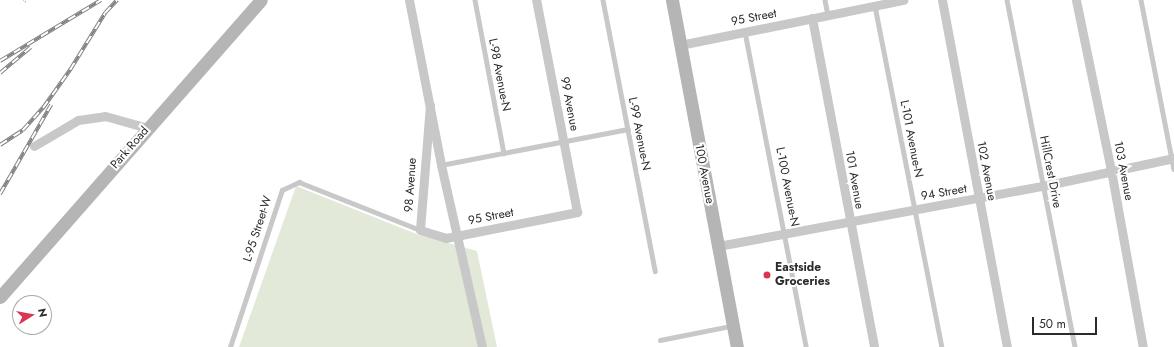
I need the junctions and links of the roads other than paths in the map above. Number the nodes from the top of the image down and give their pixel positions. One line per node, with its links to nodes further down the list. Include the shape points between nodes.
1 (261, 0): 19 (street, Park Road)
2 (409, 0): 18 (street, 98 Avenue)
3 (475, 0): 23 (lane, L-98 Avenue-N)
4 (536, 0): 21 (street, 99 Avenue)
5 (603, 0): 20 (lane, L-99 Avenue-N)
6 (672, 0): 17 (street, 100 Avenue)
7 (825, 0): 14 (lane)
8 (904, 0): 13 (street, 95 Street)
9 (942, 0): 29 (street, 102 Avenue)
10 (1007, 0): 28 (lane, HillCrest Drive)
11 (1076, 0): 27 (street, 103 Avenue)
12 (1141, 0): 24 (lane)
13 (875, 6): 14 (street, 95 Street); 30 (lane, L-101 Avenue-N)
14 (828, 15): 15 (street, 95 Street)
15 (812, 18): 16 (street, 95 Street); 32 (street, 101 Avenue)
16 (745, 32): 17 (street, 95 Street); 34 (lane, L-100 Avenue-N)
17 (680, 45): 36 (street, 100 Avenue)
18 (430, 105): 25 (street, 98 Avenue); 33 (street, 98 Avenue)
19 (148, 128): 22 (street, via 105,116 78,120); 38 (street, Park Road)
20 (628, 129): 21 (lane); 37 (lane, L-99 Avenue-N)
21 (564, 141): 23 (lane); 31 (street, 99 Avenue)
22 (34, 146)
23 (504, 153): 25 (lane)
24 (1173, 158): 26 (lane); 27 (street, 94 Street)
25 (441, 165): 35 (street, 98 Avenue)
26 (1174, 169)
27 (1111, 170): 28 (street, 94 Street); 49 (street, 103 Avenue)
28 (1043, 186): 29 (street, 94 Street); 48 (lane, HillCrest Drive)
29 (979, 199): 30 (street, 94 Street); 47 (street, 102 Avenue)
30 (914, 211): 32 (street, 94 Street); 46 (lane, L-101 Avenue-N)
31 (577, 212): 35 (street, 95 Street)
32 (850, 223): 34 (street, 94 Street); 45 (street, 101 Avenue)
33 (420, 230): 35 (street, 98 Avenue, via 446,238); 41 (lane, L-95 Street-W, via 299,182 282,190)
34 (786, 233): 36 (street, 94 Street); 44 (lane, L-100 Avenue-N)
35 (456, 236): 42 (street, 98 Avenue)
36 (718, 246): 39 (street, 100 Avenue)
37 (656, 271)
38 (0, 297)
39 (733, 325): 40 (lane); 43 (street, 100 Avenue)
40 (660, 340)
41 (230, 347)
42 (482, 347)
43 (737, 347)
44 (806, 347)
45 (874, 347)
46 (942, 347)
47 (1007, 347)
48 (1075, 347)
49 (1143, 347)

